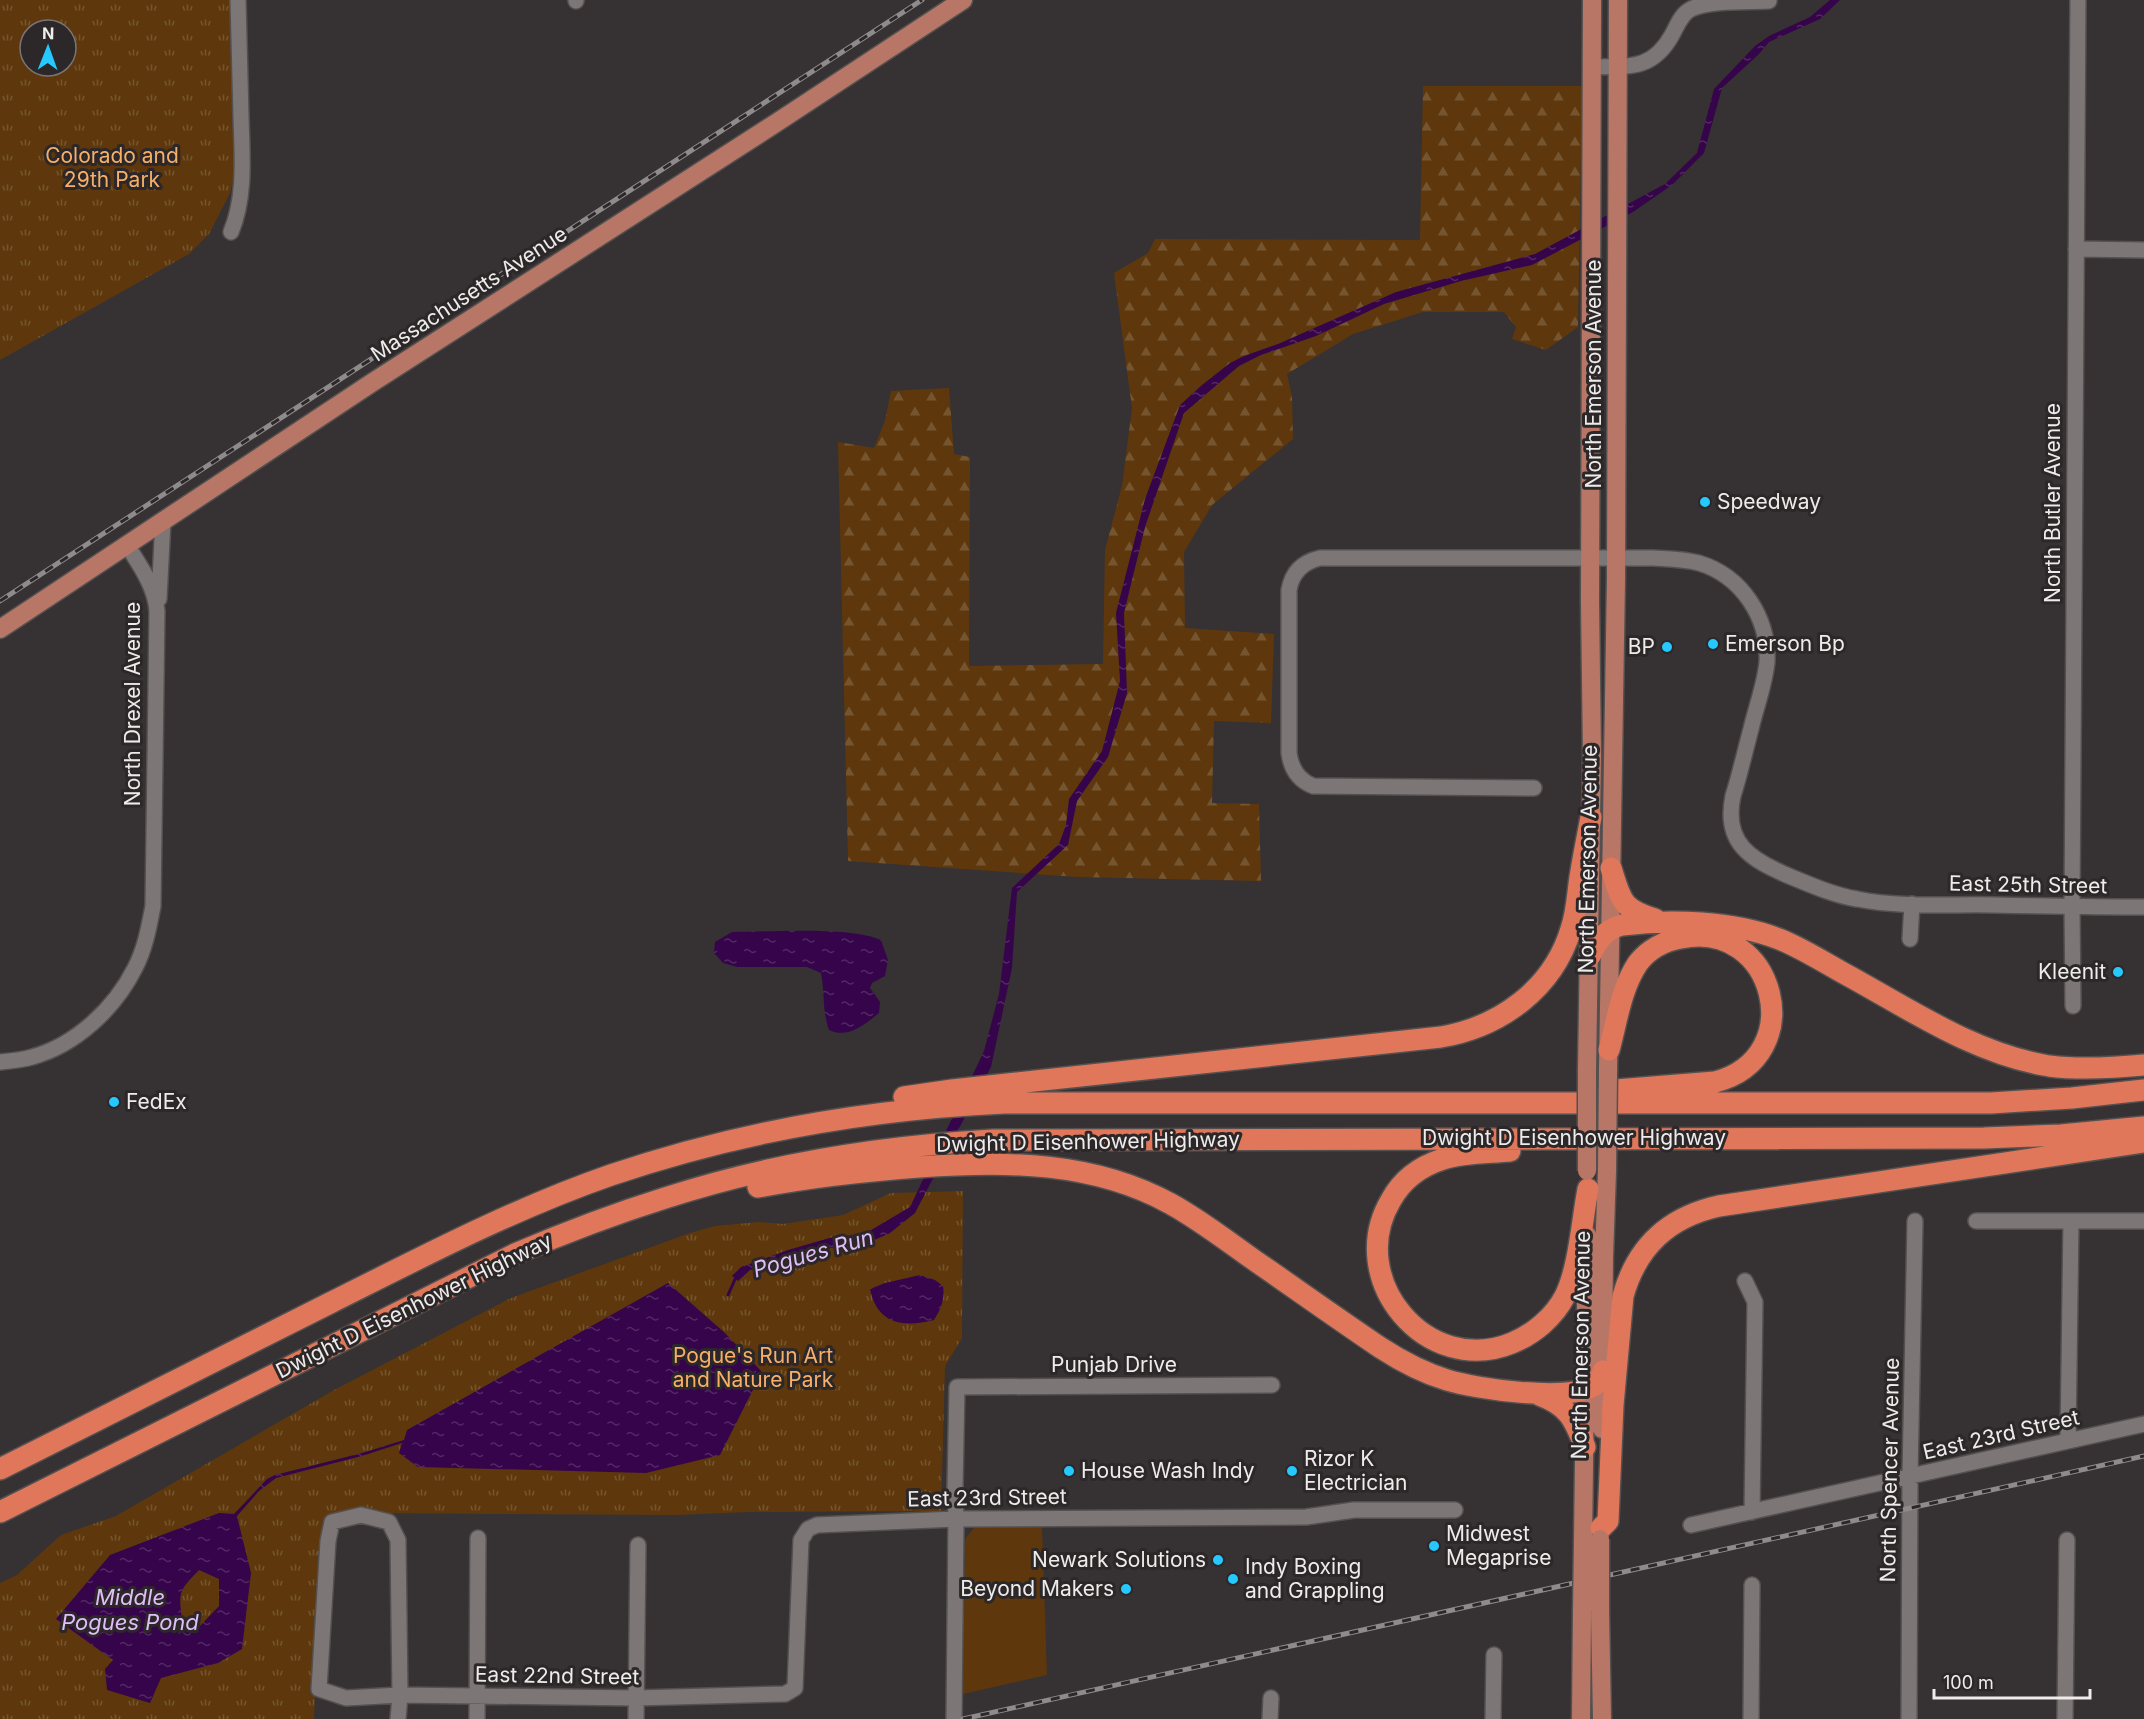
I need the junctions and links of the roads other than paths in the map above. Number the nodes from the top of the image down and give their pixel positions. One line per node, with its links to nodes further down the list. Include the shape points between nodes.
1 (238, 0): 9 (street, via 242,162 240,201)
2 (963, 0): 12 (main road, Massachusetts Avenue)
3 (1592, 0): 8 (main road, North Emerson Avenue)
4 (1618, 0): 7 (main road, North Emerson Avenue)
5 (2078, 0): 10 (street, North Butler Avenue)
6 (1769, 1): 7 (street, via 1697,6 1682,16 1663,50 1653,59)
7 (1618, 66): 8 (street); 14 (main road, North Emerson Avenue, via 1617,242)
8 (1592, 67): 14 (main road, North Emerson Avenue, via 1592,255)
9 (231, 232)
10 (2076, 249): 11 (street); 21 (street, North Butler Avenue)
11 (2144, 250)
12 (163, 521): 13 (main road, Massachusetts Avenue); 15 (street)
13 (127, 545): 15 (street, North Drexel Avenue, via 151,585); 16 (main road, Massachusetts Avenue)
14 (1603, 559): 17 (street, via 1320,558 1300,567 1292,580 1289,753 1296,774 1305,783); 18 (main road, North Emerson Avenue); 19 (main road, North Emerson Avenue); 20 (street, East 25th Street, via 1673,559 1708,566 1741,590 1757,614 1766,647 1766,671 1731,806 1734,832 1742,847 1760,864 1827,891 1859,900)
15 (157, 611): 29 (street, North Drexel Avenue, via 153,906 147,936 135,968 94,1021 70,1040 33,1057)
16 (0, 629)
17 (1534, 788)
18 (1591, 817): 26 (main road, North Emerson Avenue); 32 (highway, via 1574,917 1564,949 1527,998 1484,1025 1434,1038 1017,1083)
19 (1611, 868): 23 (highway, via 1619,894 1629,908); 24 (main road, North Emerson Avenue)
20 (1912, 904): 21 (street, East 25th Street); 25 (street)
21 (2072, 907): 22 (street, East 25th Street); 27 (street, North Butler Avenue)
22 (2144, 907)
23 (1668, 923): 24 (highway, via 1626,925); 30 (highway, via 1730,926 1778,939 1953,1034 2013,1058 2066,1068)
24 (1610, 930): 26 (highway, via 1600,937); 28 (main road, North Emerson Avenue)
25 (1910, 939)
26 (1590, 956): 37 (main road, North Emerson Avenue, bridge)
27 (2073, 1006)
28 (1608, 1060): 33 (highway, via 1632,974 1645,956 1663,944 1695,936 1722,940 1747,954 1766,980 1773,1012 1766,1040 1754,1060 1729,1078 1706,1084); 44 (main road, North Emerson Avenue, bridge)
29 (0, 1062)
30 (2144, 1065)
31 (2144, 1090): 33 (highway, Dwight D Eisenhower Highway, via 1991,1103)
32 (936, 1099): 33 (highway, Dwight D Eisenhower Highway, via 1005,1103); 51 (highway, Dwight D Eisenhower Highway, via 894,1099 697,1150 612,1175 507,1216)
33 (1448, 1103)
34 (2144, 1127): 35 (highway, Dwight D Eisenhower Highway, via 1994,1138)
35 (1652, 1138): 37 (highway, via 1459,1155 1418,1170 1393,1196 1381,1222 1377,1258 1389,1297 1411,1325 1444,1344 1486,1350 1519,1340 1548,1320 1566,1294 1574,1268); 38 (highway, Dwight D Eisenhower Highway, via 985,1141 841,1156 740,1177)
36 (2144, 1142): 58 (highway, via 1719,1206 1687,1215 1666,1229 1637,1261 1623,1296 1608,1521)
37 (1587, 1180): 46 (main road, North Emerson Avenue)
38 (601, 1219): 47 (highway, via 815,1177 972,1164 1064,1168 1100,1176 1172,1204 1405,1362 1467,1386); 54 (highway, Dwight D Eisenhower Highway, via 476,1271)
39 (1915, 1221): 52 (street, North Spencer Avenue)
40 (1976, 1221): 41 (street)
41 (2071, 1221): 42 (street); 49 (street)
42 (2144, 1221)
43 (1745, 1281): 55 (street, via 1755,1302)
44 (1603, 1371): 46 (highway, via 1597,1383); 58 (main road, North Emerson Avenue)
45 (1272, 1385): 56 (street, Punjab Drive, via 957,1387)
46 (1586, 1389): 47 (highway); 50 (main road, North Emerson Avenue)
47 (1533, 1392): 50 (highway, via 1554,1400 1568,1412)
48 (2144, 1424): 49 (street, East 23rd Street)
49 (2068, 1441): 52 (street, East 23rd Street)
50 (1585, 1447): 58 (main road, North Emerson Avenue)
51 (0, 1468)
52 (1910, 1477): 55 (street, East 23rd Street); 79 (street, North Spencer Avenue)
53 (1455, 1510): 56 (street, East 23rd Street, via 1354,1510 1306,1517)
54 (0, 1512)
55 (1752, 1512): 57 (street, East 23rd Street)
56 (956, 1519): 65 (street, East 23rd Street, via 832,1523 817,1525 803,1534); 73 (street)
57 (1691, 1525)
58 (1595, 1536): 63 (main road, North Emerson Avenue, bridge)
59 (478, 1538): 67 (street)
60 (2067, 1540): 80 (street)
61 (638, 1545): 68 (street)
62 (1752, 1585): 78 (street)
63 (1591, 1612): 76 (main road, North Emerson Avenue); 77 (main road, North Emerson Avenue)
64 (1494, 1655): 75 (street)
65 (795, 1688): 68 (street, East 22nd Street, via 785,1694)
66 (400, 1695): 66 (street, East 22nd Street, via 346,1698 319,1689 332,1522 361,1515 389,1522 398,1540); 67 (street, East 22nd Street); 70 (street)
67 (477, 1696): 68 (street, East 22nd Street); 71 (street)
68 (636, 1698): 72 (street)
69 (1271, 1698): 74 (street)
70 (398, 1719)
71 (477, 1719)
72 (636, 1719)
73 (954, 1719)
74 (1270, 1719)
75 (1493, 1719)
76 (1581, 1719)
77 (1602, 1719)
78 (1751, 1719)
79 (1909, 1719)
80 (2066, 1719)

